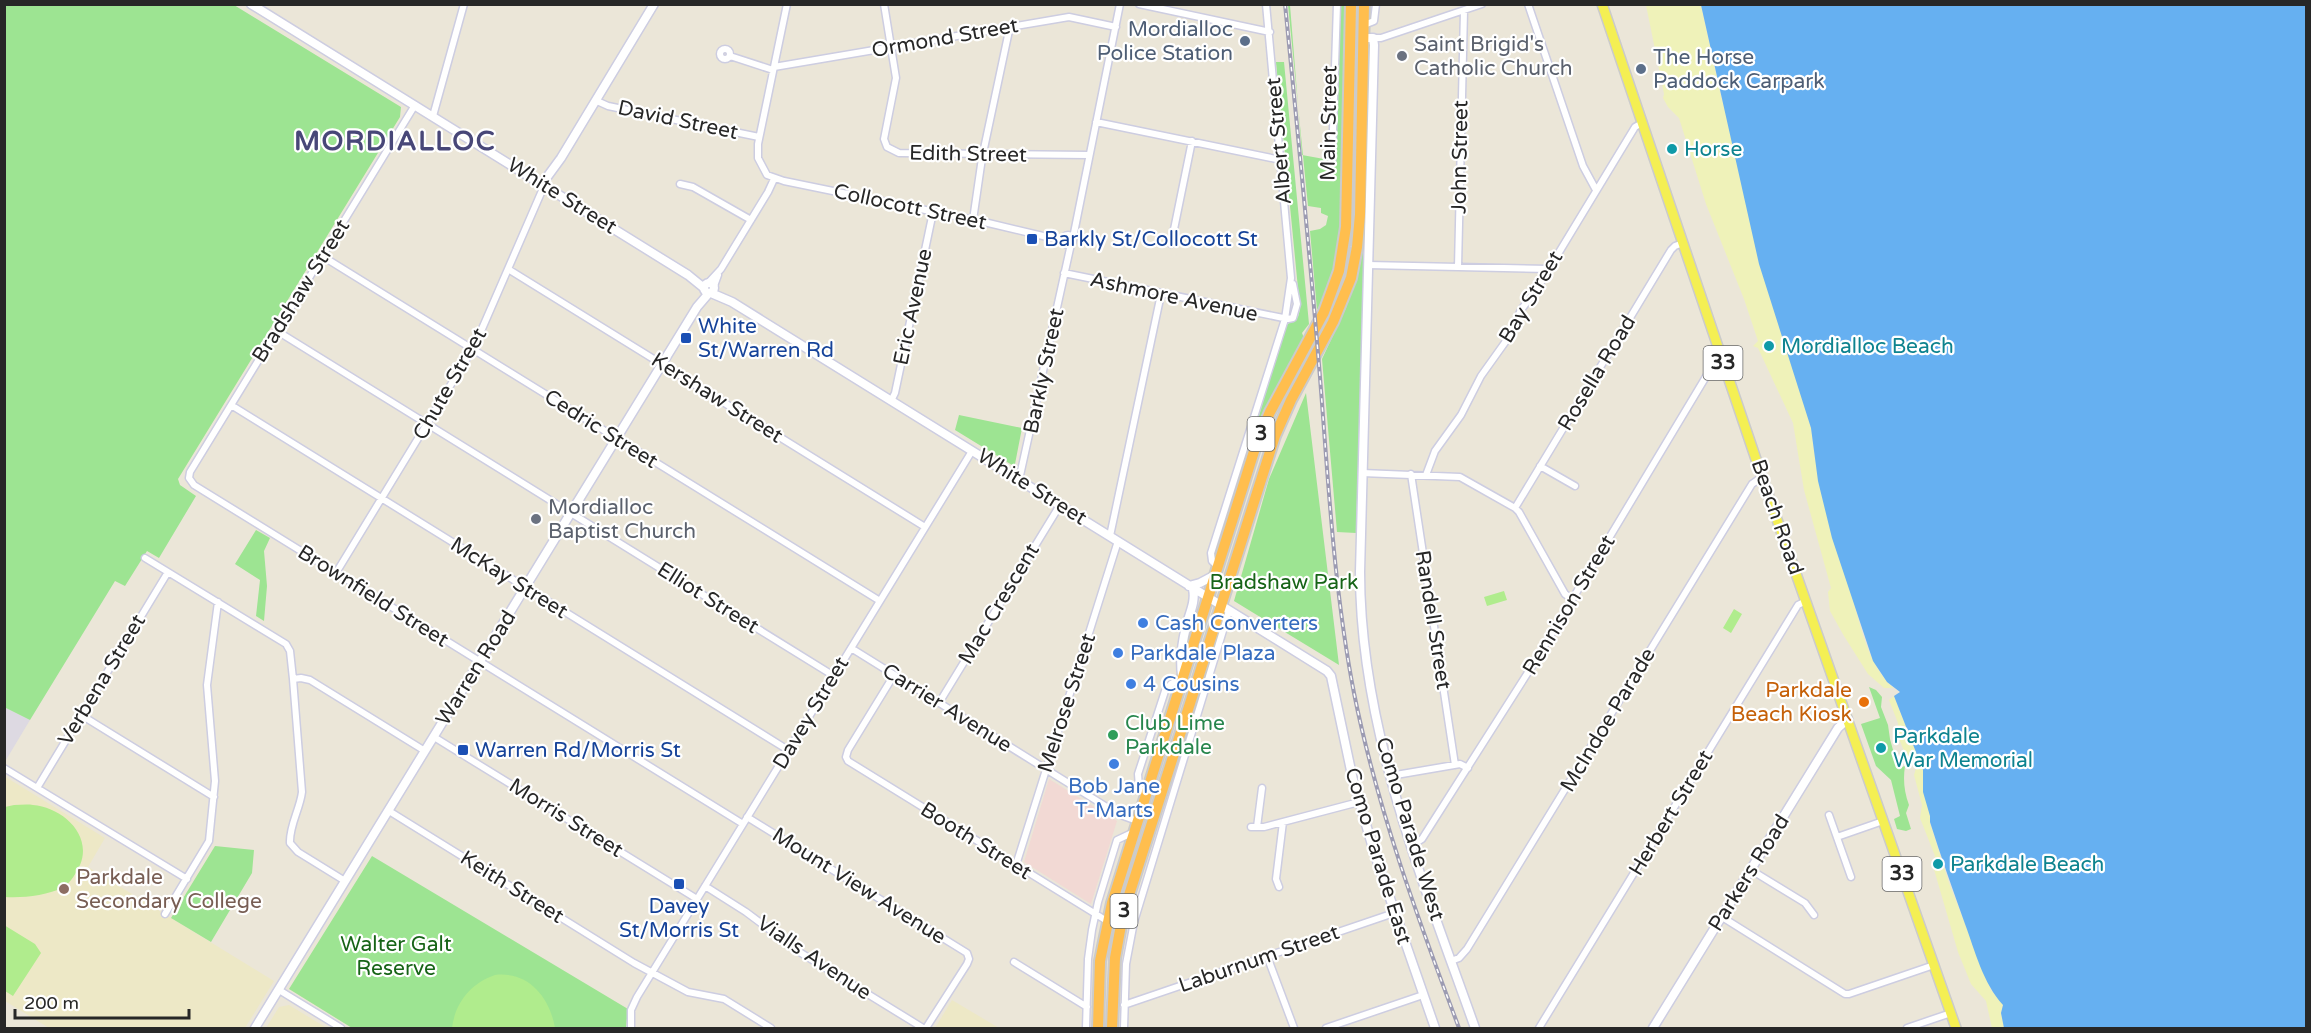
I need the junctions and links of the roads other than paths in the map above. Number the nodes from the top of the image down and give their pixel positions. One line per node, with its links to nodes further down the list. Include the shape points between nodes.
1 (251, 4): 29 (street, White Street)
2 (464, 4): 30 (street)
3 (654, 4): 18 (street, Chute Street)
4 (660, 4): 18 (street, Chute Street)
5 (788, 4): 27 (street)
6 (884, 4): 25 (street, Edith Street)
7 (1120, 4): 21 (street, Barkly Street)
8 (1139, 4): 22 (street)
9 (1266, 4): 22 (street, Albert Street)
10 (1336, 4): 40 (street, Main Street)
11 (1351, 4): 24 (highway, Main Street / 3)
12 (1364, 4): 20 (highway, Main Street / 3)
13 (1376, 4): 20 (street, Main Street, via 1374,21)
14 (1482, 4): 17 (street)
15 (1528, 4): 44 (street, via 1583,166)
16 (1602, 4): 32 (main road, Beach Road / 33)
17 (1464, 11): 23 (street); 53 (street, John Street)
18 (647, 19): 28 (street, Chute Street)
19 (1010, 26): 21 (street, Ormond Street, via 1069,17); 25 (street, Ormond Street); 37 (street)
20 (1364, 26): 23 (highway, Main Street / 3)
21 (1116, 27): 31 (street, Barkly Street)
22 (1270, 32): 39 (street, Albert Street)
23 (1371, 41): 24 (highway); 36 (highway, Main Street / 3); 52 (street, Main Street)
24 (1350, 42): 35 (highway, Main Street / 3)
25 (892, 47): 27 (street, Ormond Street); 37 (street, Edith Street, via 896,78 884,139 887,147 899,153)
26 (730, 56): 27 (street)
27 (774, 68): 33 (street)
28 (597, 101): 33 (street, David Street); 43 (street, Chute Street)
29 (415, 105): 30 (street, White Street); 51 (street, Bradshaw Street)
30 (433, 116): 43 (street, White Street)
31 (1096, 122): 34 (street); 38 (street, Barkly Street)
32 (1642, 123): 44 (street, Bay Street, via 1635,127); 49 (main road, Beach Road / 33)
33 (759, 137): 41 (street, via 760,165)
34 (1192, 141): 39 (street); 50 (street)
35 (1349, 151): 36 (highway); 71 (highway, Main Street / 3, via 1345,241 1339,271 1326,307 1270,412)
36 (1362, 151): 96 (highway, Main Street / 3, via 1358,247 1351,278 1275,436)
37 (984, 154): 38 (street, Edith Street); 47 (street)
38 (1089, 155): 48 (street, Barkly Street)
39 (1281, 160): 59 (street, Albert Street, via 1291,278)
40 (1332, 160)
41 (774, 179): 45 (street, Collocott Street); 46 (street, Warren Road)
42 (680, 184): 46 (street, via 693,187)
43 (544, 186): 54 (street, Chute Street); 57 (street, White Street)
44 (1596, 190): 55 (street, Bay Street)
45 (933, 212): 47 (street, Collocott Street); 64 (street, Eric Avenue)
46 (751, 220): 57 (street, Warren Road)
47 (973, 220): 48 (street, Collocott Street)
48 (1068, 240): 56 (street, Barkly Street)
49 (1683, 243): 62 (main road, Beach Road / 33); 70 (street, Rosella Road, via 1671,250)
50 (1171, 244)
51 (322, 256): 60 (street, Bradshaw Street); 61 (street, Cedric Street)
52 (1368, 265): 53 (street); 72 (street, Como Parade West)
53 (1458, 267): 55 (street)
54 (508, 269): 61 (street, Chute Street); 63 (street, Kershaw Street)
55 (1548, 269): 74 (street, Bay Street, via 1481,375 1463,412 1435,451)
56 (1064, 273): 58 (street, Ashmore Avenue); 77 (street, Barkly Street)
57 (709, 287): 63 (street, Warren Road); 64 (street, White Street)
58 (1161, 294): 59 (street, Ashmore Avenue); 84 (street, Melrose Street)
59 (1285, 318): 68 (street, Albert Street)
60 (277, 331): 65 (street, Bradshaw Street); 66 (street, Elliot Street)
61 (473, 350): 66 (street, Chute Street); 67 (street, Cedric Street)
62 (1724, 363): 75 (main road, Beach Road / 33); 92 (street, Rennison Street, via 1710,370)
63 (662, 364): 67 (street, Warren Road); 83 (street, Kershaw Street)
64 (891, 401): 69 (street, White Street)
65 (231, 405): 76 (street, Bradshaw Street); 79 (street, McKay Street)
66 (427, 424): 79 (street, Chute Street); 82 (street, Elliot Street)
67 (616, 439): 82 (street, Warren Road); 93 (street, Cedric Street)
68 (1244, 448): 71 (street); 86 (street, Albert Street, via 1211,554)
69 (972, 451): 77 (street, White Street); 83 (street, Davey Street)
70 (1540, 466): 78 (street); 81 (street, Rosella Road)
71 (1247, 472): 86 (highway, 3)
72 (1362, 473): 73 (street); 116 (street, Como Parade West, via 1362,632)
73 (1410, 474): 74 (street); 112 (street, Randell Street)
74 (1426, 475): 81 (street, via 1464,478)
75 (1762, 477): 94 (main road, Beach Road / 33); 148 (street, McIndoe Parade, via 1752,484 1467,949)
76 (189, 478): 88 (street, Brownfield Street, via 194,485)
77 (1019, 480): 80 (street, White Street)
78 (1575, 486)
79 (382, 499): 88 (street, Chute Street); 90 (street, McKay Street)
80 (1060, 505): 84 (street, White Street); 106 (street, Mac Crescent)
81 (1515, 508): 92 (street, via 1565,594)
82 (571, 513): 90 (street, Warren Road); 102 (street, Elliot Street)
83 (926, 527): 93 (street, Davey Street)
84 (1114, 538): 89 (street, White Street); 115 (street, Melrose Street)
85 (145, 558): 87 (street)
86 (1216, 570): 89 (street); 91 (highway, 3)
87 (168, 572): 95 (street); 107 (street, Verbena Street)
88 (336, 573): 100 (street, Brownfield Street)
89 (1192, 587): 91 (street, White Street); 103 (street, via 1194,602 1180,663)
90 (525, 588): 100 (street, Warren Road); 110 (street, McKay Street)
91 (1208, 597): 96 (street, White Street); 97 (highway, 3)
92 (1572, 599): 114 (street, Rennison Street)
93 (880, 601): 98 (street, Davey Street)
94 (1806, 601): 108 (main road, Beach Road / 33); 171 (street, Herbert Street, via 1798,605)
95 (218, 602): 104 (street, via 286,644); 119 (street, via 207,685)
96 (1225, 608): 99 (highway, 3); 105 (street, White Street, via 1327,671); 129 (street)
97 (1193, 645): 99 (highway); 103 (highway, 3)
98 (851, 648): 101 (street, Carrier Avenue); 102 (street, Davey Street)
99 (1206, 650): 121 (highway, 3)
100 (480, 662): 109 (street, Warren Road); 127 (street, Brownfield Street)
101 (894, 675): 106 (street, Carrier Avenue); 133 (street, Booth Street, via 848,750 847,759)
102 (834, 676): 110 (street, Davey Street)
103 (1182, 678): 128 (highway, 3)
104 (293, 679): 111 (street, via 310,680); 137 (street, via 302,792 290,843)
105 (1332, 680): 120 (street, Como Parade East)
106 (939, 703): 115 (street, Carrier Avenue)
107 (81, 715): 117 (street, Verbena Street); 119 (street)
108 (1848, 720): 125 (main road, Beach Road / 33); 134 (street, Parkers Road, via 1838,728)
109 (434, 736): 111 (street, Warren Road); 140 (street, Morris Street)
110 (788, 750): 124 (street, Davey Street)
111 (425, 751): 122 (street, Warren Road)
112 (1455, 765): 114 (street); 116 (street)
113 (4, 768): 117 (street)
114 (1468, 768): 131 (street, Rennison Street, via 1422,839)
115 (1046, 769): 128 (street, Carrier Avenue); 133 (street, Melrose Street)
116 (1390, 776): 131 (street, Como Parade West)
117 (37, 788): 136 (street)
118 (1262, 788): 126 (street, via 1254,827)
119 (214, 797): 136 (street, via 208,844)
120 (1359, 802): 126 (street); 141 (street, Como Parade East)
121 (1156, 810): 128 (highway); 129 (highway, 3)
122 (388, 811): 137 (street, Warren Road); 151 (street, Keith Street)
123 (1829, 815): 130 (street)
124 (747, 817): 127 (street, Davey Street); 162 (street, Mount View Avenue, via 969,957)
125 (1883, 821): 130 (street); 150 (main road, Beach Road / 33)
126 (1282, 822): 139 (street, via 1276,879)
127 (743, 825): 138 (street, Davey Street)
128 (1135, 826): 132 (highway, 3); 143 (street, via 1116,840)
129 (1155, 833): 132 (highway, via 1140,835); 154 (street, via 1129,944); 165 (highway, 3, via 1126,904 1113,979)
130 (1837, 837): 135 (street)
131 (1412, 846): 148 (street, Como Parade West)
132 (1129, 848): 146 (highway, 3)
133 (1016, 865): 143 (street, Booth Street)
134 (1751, 870): 144 (street, via 1805,903); 145 (street, Parkers Road)
135 (1851, 878)
136 (187, 879): 142 (street)
137 (345, 881): 152 (street, Warren Road)
138 (705, 886): 140 (street, Davey Street); 162 (street, Vialls Avenue, via 801,953)
139 (1279, 887)
140 (697, 899): 151 (street, Davey Street)
141 (1394, 913): 147 (street, Laburnum Street); 153 (street, Como Parade East)
142 (165, 914)
143 (1095, 914): 146 (street, Booth Street); 155 (street, via 1088,958)
144 (1814, 915)
145 (1722, 917): 150 (street, via 1845,994); 172 (street, Parkers Road)
146 (1107, 921): 164 (highway, 3, via 1100,968)
147 (1267, 956): 154 (street, Laburnum Street); 167 (street)
148 (1451, 961): 170 (street, Como Parade West)
149 (1014, 962): 155 (street)
150 (1934, 965): 156 (main road, Beach Road / 33)
151 (652, 972): 160 (street, Davey Street, via 633,1006); 161 (street, Keith Street, via 692,993 724,999)
152 (279, 990): 158 (street, Warren Road); 159 (street)
153 (1423, 995): 157 (street); 169 (street, Como Parade East)
154 (1124, 1005): 166 (street)
155 (1087, 1007): 163 (street)
156 (1951, 1013): 173 (street); 174 (main road, Beach Road / 33)
157 (1336, 1027): 168 (street)
158 (255, 1029)
159 (341, 1029)
160 (631, 1029)
161 (771, 1029)
162 (925, 1029)
163 (1086, 1029)
164 (1098, 1029)
165 (1112, 1029)
166 (1124, 1029)
167 (1294, 1029)
168 (1326, 1029)
169 (1435, 1029)
170 (1475, 1029)
171 (1539, 1029)
172 (1653, 1029)
173 (1907, 1029)
174 (1956, 1029)

